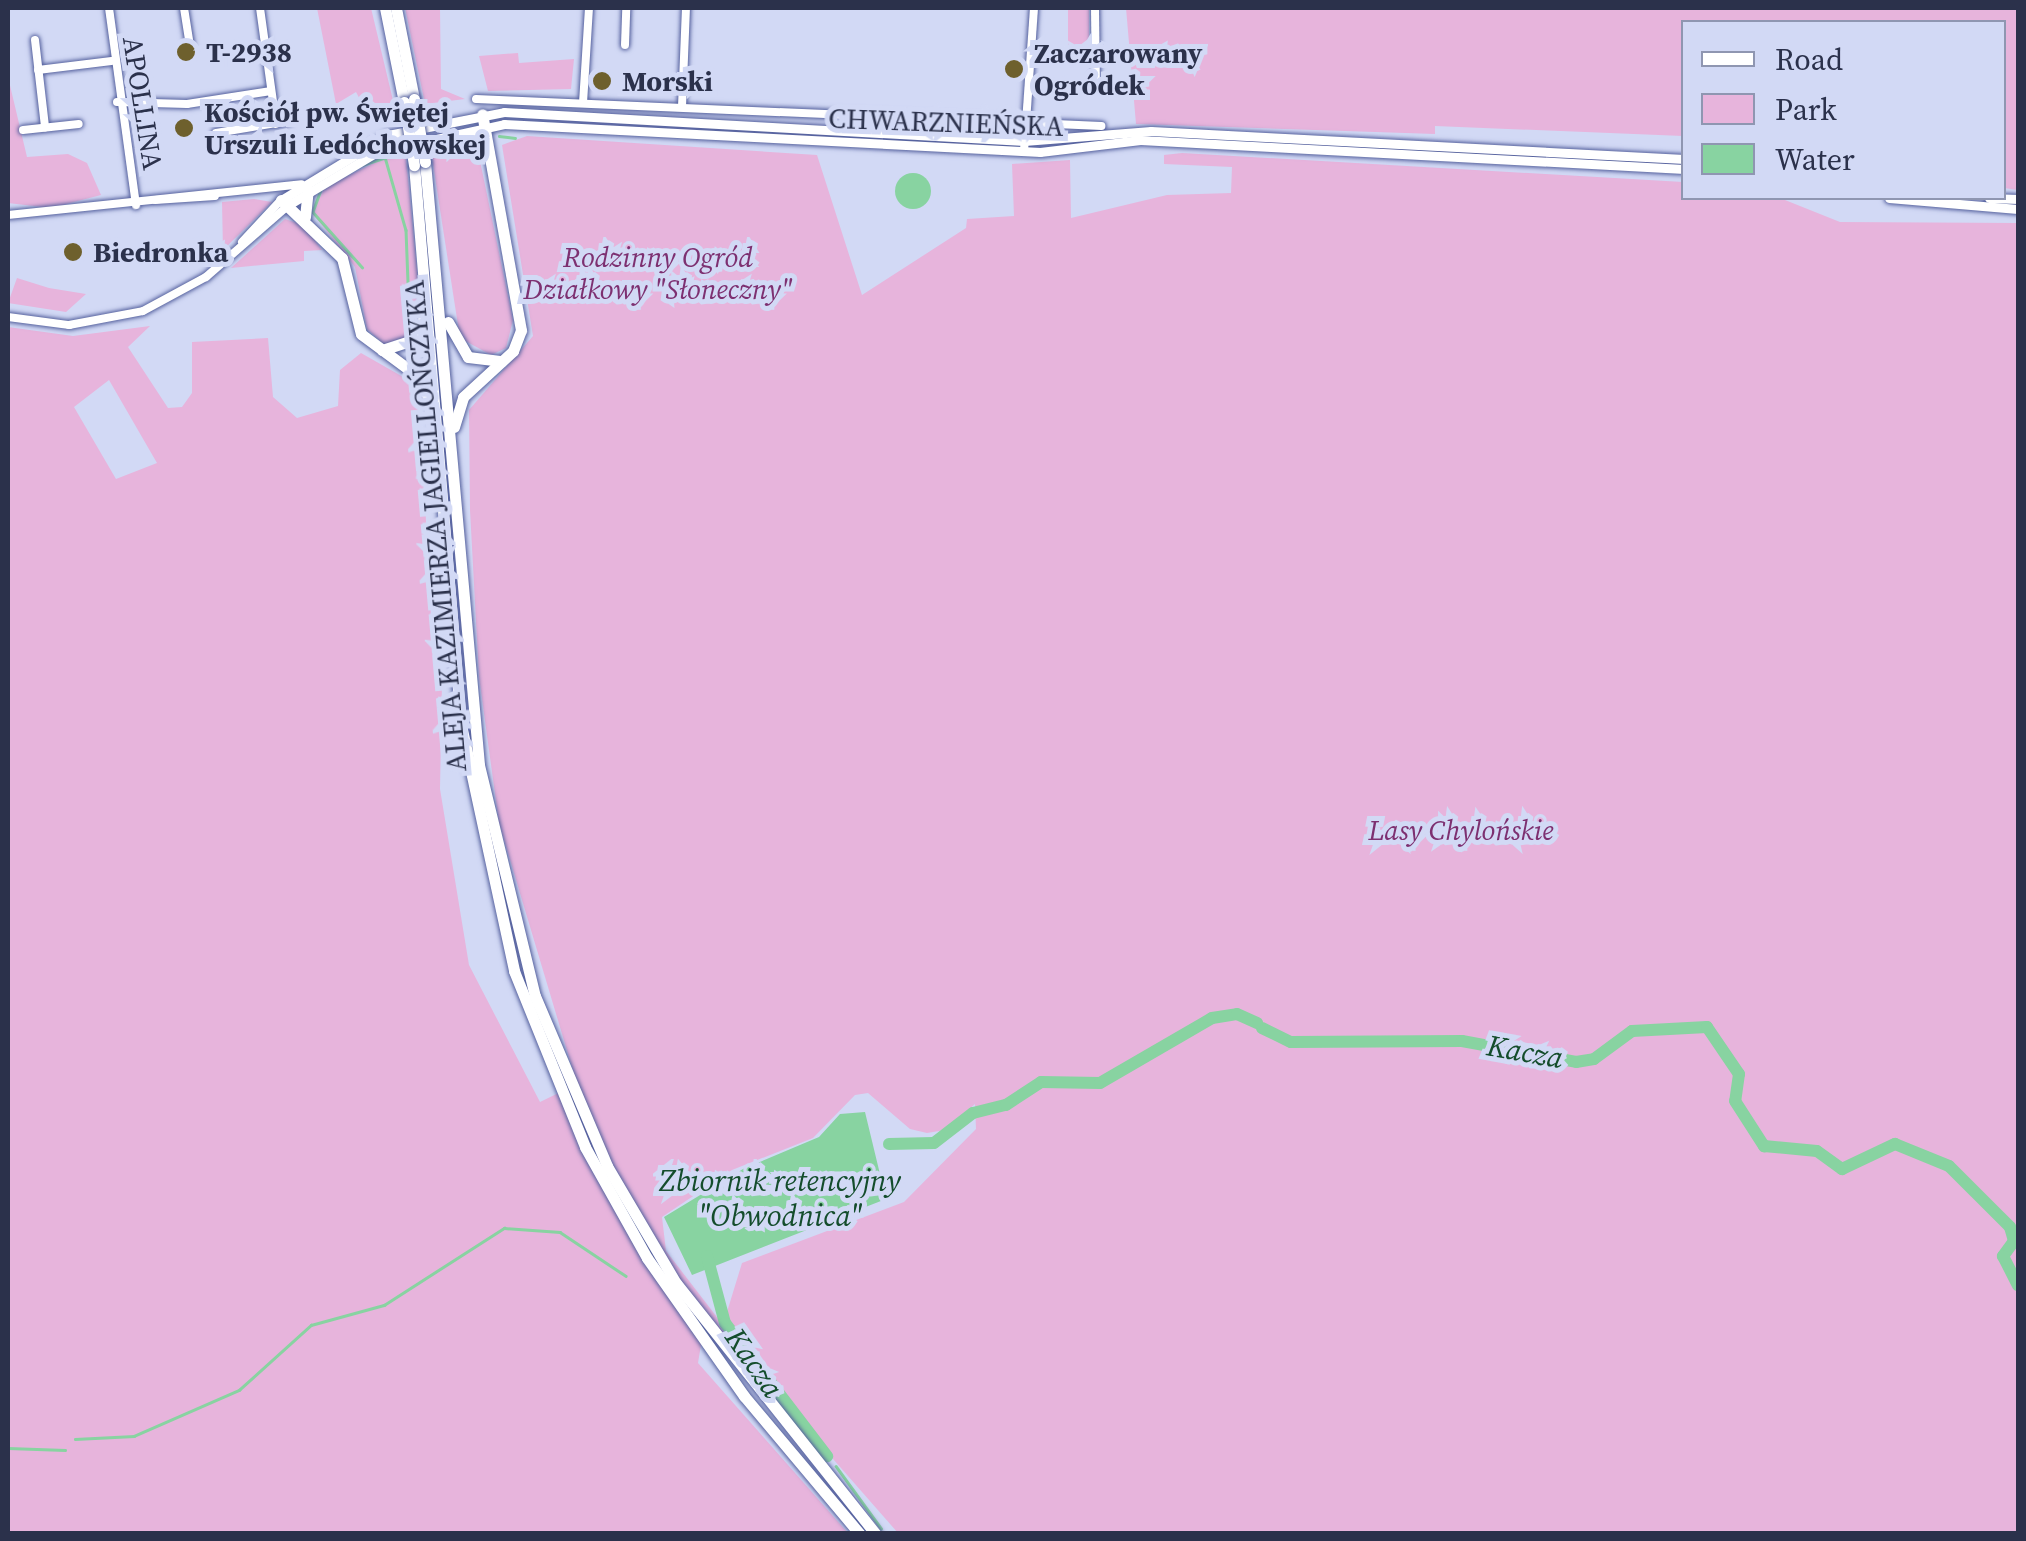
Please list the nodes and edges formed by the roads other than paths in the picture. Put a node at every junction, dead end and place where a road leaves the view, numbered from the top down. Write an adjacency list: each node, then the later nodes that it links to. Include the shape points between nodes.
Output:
1 (109, 8): 14 (street, APOLLINA)
2 (184, 8): 13 (street)
3 (260, 8): 17 (street)
4 (385, 8): 19 (highway, ALEJA KAZIMIERZA JAGIELLOŃCZYKA)
5 (396, 8): 19 (highway, ALEJA KAZIMIERZA JAGIELLOŃCZYKA)
6 (588, 8): 21 (street)
7 (626, 8): 12 (street)
8 (686, 8): 22 (street)
9 (1034, 8): 27 (street)
10 (1095, 8): 16 (street)
11 (35, 40): 15 (street)
12 (625, 46)
13 (190, 47)
14 (111, 62): 15 (street); 20 (street, APOLLINA)
15 (38, 70): 29 (street)
16 (1096, 85)
17 (272, 91): 20 (street, via 187,104); 23 (street)
18 (476, 99): 21 (street, CHWARZNIEŃSKA)
19 (409, 100): 43 (highway, ALEJA KAZIMIERZA JAGIELLOŃCZYKA, bridge)
20 (117, 102): 39 (street, APOLLINA)
21 (583, 103): 22 (street, CHWARZNIEŃSKA)
22 (682, 107): 27 (street, CHWARZNIEŃSKA)
23 (274, 108): 26 (street); 26 (street, via 290,114)
24 (483, 120): 32 (main road, CHWARZNIEŃSKA); 35 (main road, CHWARZNIEŃSKA, via 388,135); 46 (highway, via 522,324)
25 (79, 124): 29 (street)
26 (276, 124): 31 (street)
27 (1026, 124): 28 (street, CHWARZNIEŃSKA); 32 (street)
28 (1101, 126)
29 (45, 127): 30 (street)
30 (24, 130)
31 (216, 133)
32 (1024, 146): 33 (main road, CHWARZNIEŃSKA, via 1151,131); 34 (main road, CHWARZNIEŃSKA, via 1140,140)
33 (1681, 158)
34 (1681, 169)
35 (304, 187): 36 (street, CHWARZNIEŃSKA); 38 (main road, CHWARZNIEŃSKA); 42 (highway)
36 (256, 194): 38 (street, CHWARZNIEŃSKA); 39 (street, CHWARZNIEŃSKA)
37 (1912, 200): 40 (main road)
38 (286, 202): 42 (highway); 44 (street, CHWARZNIEŃSKA, via 197,284 128,316 55,325)
39 (136, 205): 41 (street, CHWARZNIEŃSKA)
40 (2018, 209)
41 (8, 217)
42 (304, 217): 45 (highway, via 348,268 361,334)
43 (435, 297): 45 (highway, via 418,338); 46 (highway, via 461,352); 47 (highway, ALEJA KAZIMIERZA JAGIELLOŃCZYKA); 48 (highway, ALEJA KAZIMIERZA JAGIELLOŃCZYKA)
44 (8, 316)
45 (378, 349): 47 (highway, via 425,385)
46 (502, 360): 48 (highway, via 463,397)
47 (440, 430): 49 (highway, ALEJA KAZIMIERZA JAGIELLOŃCZYKA, via 472,796 503,932 537,1035 592,1160 647,1258 744,1396)
48 (451, 441): 50 (highway, ALEJA KAZIMIERZA JAGIELLOŃCZYKA, via 479,765 506,898 547,1031 607,1166 676,1283)
49 (860, 1534)
50 (876, 1534)

